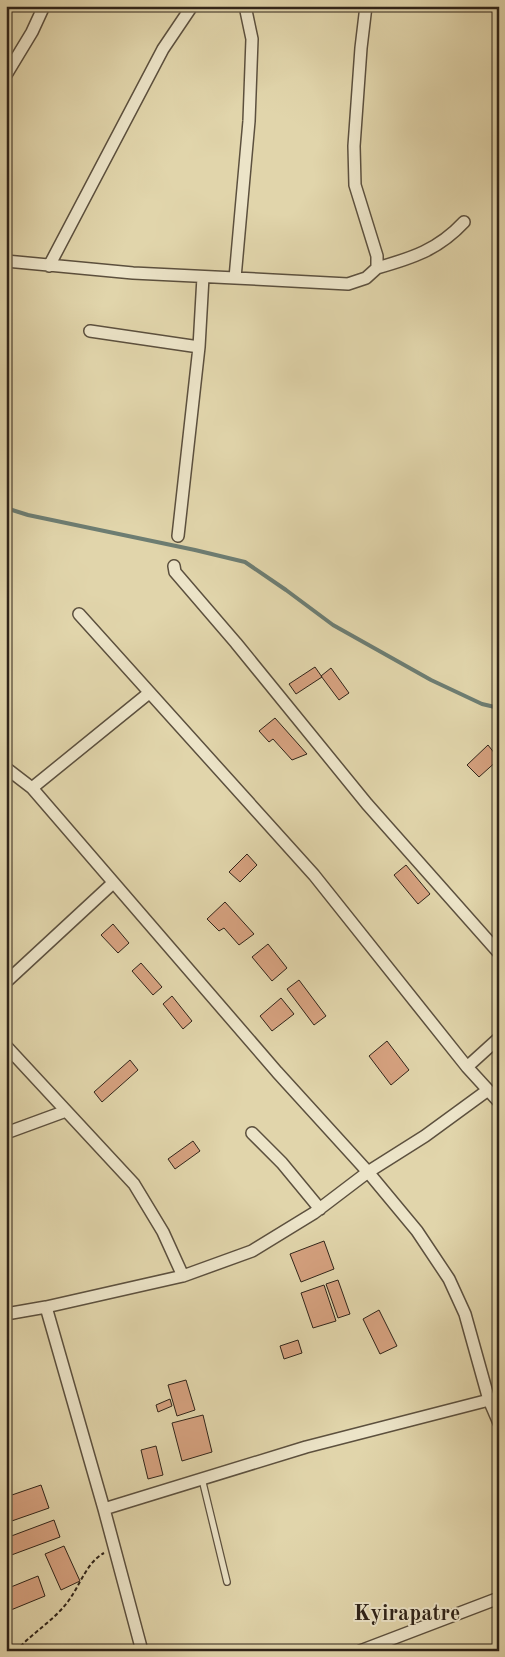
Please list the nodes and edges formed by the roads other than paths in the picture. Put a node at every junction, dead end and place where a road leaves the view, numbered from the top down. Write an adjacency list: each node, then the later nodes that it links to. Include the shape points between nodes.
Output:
1 (44, 6): 5 (street)
2 (192, 6): 8 (street, via 163,49)
3 (245, 6): 11 (street, via 252,39 251,75)
4 (366, 6): 9 (street, via 354,155 355,185 377,256)
5 (6, 75)
6 (464, 222): 9 (street, via 439,244)
7 (6, 261): 8 (street)
8 (50, 266): 10 (street)
9 (377, 268): 11 (street, via 366,278 348,284)
10 (203, 277): 11 (street); 13 (street)
11 (235, 278)
12 (90, 331): 13 (street)
13 (199, 347): 14 (street)
14 (178, 536)
15 (174, 566): 21 (street, via 175,572 367,804)
16 (79, 614): 17 (street)
17 (149, 693): 19 (street); 25 (street, via 314,875)
18 (6, 768): 19 (street)
19 (32, 788): 20 (street)
20 (113, 883): 22 (street); 31 (street)
21 (499, 953)
22 (6, 982)
23 (499, 1038): 25 (street)
24 (6, 1046): 28 (street)
25 (467, 1067): 26 (street)
26 (488, 1090): 27 (street); 31 (street)
27 (499, 1102)
28 (66, 1111): 29 (street); 33 (street, via 134,1184 163,1232)
29 (6, 1132)
30 (252, 1133): 32 (street)
31 (368, 1172): 32 (street); 36 (street, via 417,1231 449,1279 465,1314)
32 (320, 1209): 33 (street, via 252,1251)
33 (183, 1276): 34 (street)
34 (46, 1307): 35 (street); 39 (street)
35 (6, 1314)
36 (488, 1400): 37 (street); 38 (street, via 306,1447)
37 (499, 1423)
38 (202, 1479): 39 (street); 40 (lane)
39 (104, 1509): 42 (street)
40 (227, 1582)
41 (499, 1598): 43 (street)
42 (142, 1651)
43 (360, 1651)

